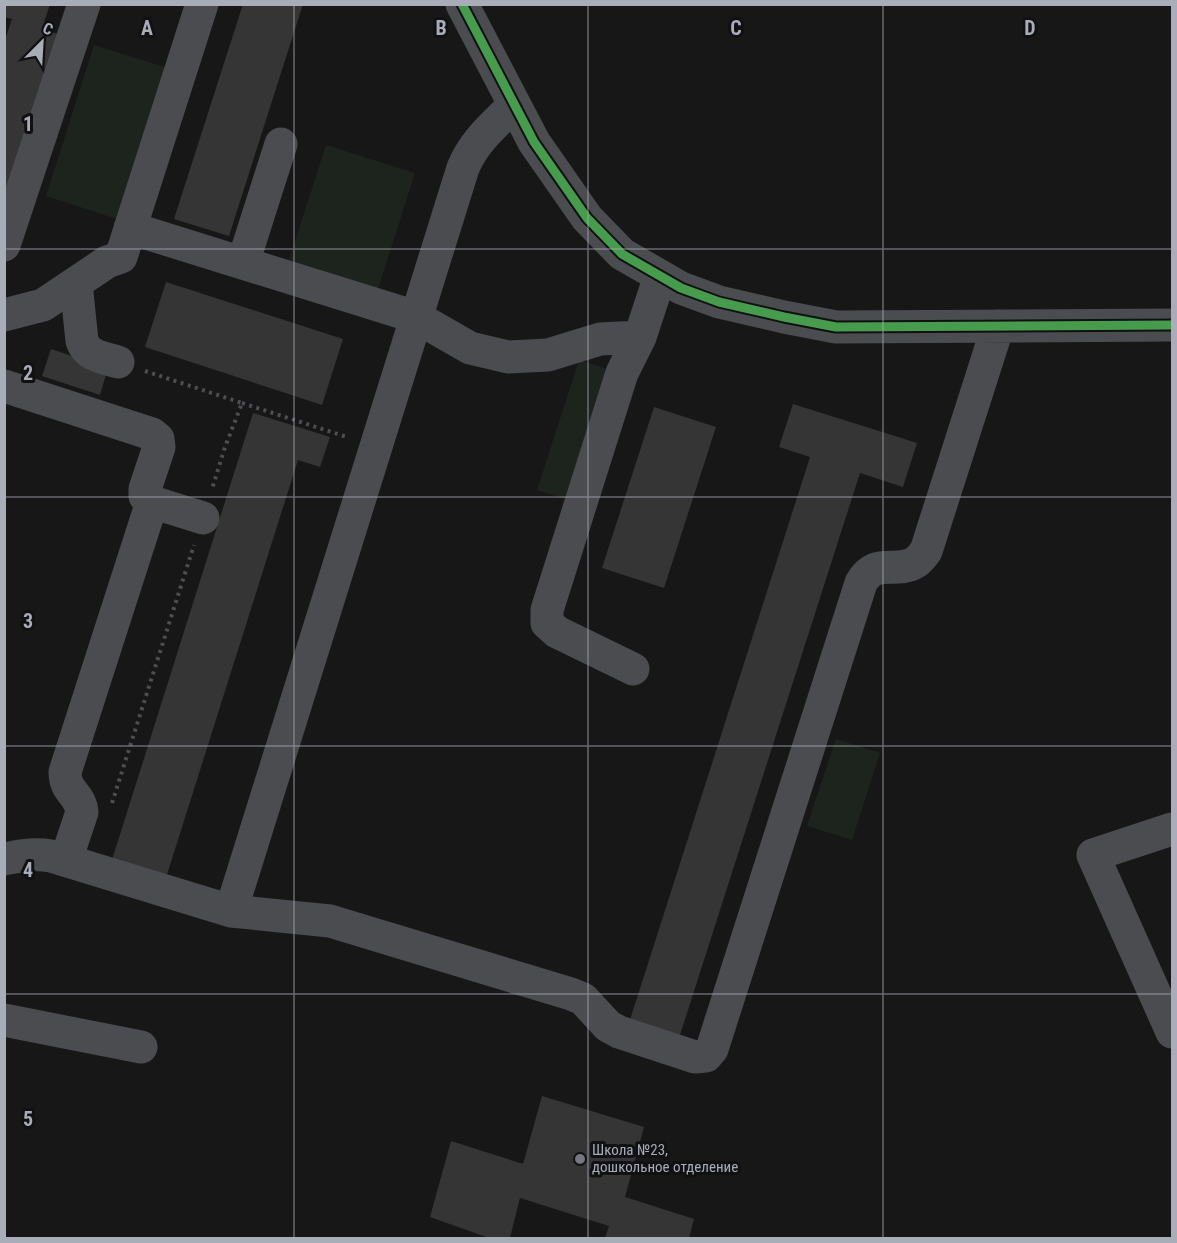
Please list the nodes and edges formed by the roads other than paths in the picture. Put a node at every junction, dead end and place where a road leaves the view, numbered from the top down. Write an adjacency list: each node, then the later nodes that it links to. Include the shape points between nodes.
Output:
1 (84, 4): 7 (street)
2 (202, 4): 6 (street)
3 (462, 4): 4 (street)
4 (514, 105): 9 (street, via 534,142 587,218 622,254); 12 (street, via 479,140 463,168)
5 (281, 144): 8 (street)
6 (130, 228): 8 (street); 10 (street, via 121,256)
7 (4, 245)
8 (243, 263): 12 (street)
9 (660, 276): 14 (street, via 719,303 836,327); 15 (street)
10 (76, 283): 11 (street, via 43,305); 16 (street, via 85,349)
11 (4, 315)
12 (416, 317): 15 (street, via 470,348 508,357 548,355 600,339); 24 (street)
13 (1173, 325): 14 (street)
14 (998, 326): 24 (street, via 926,551 906,566 879,567 867,573 861,583 712,1049 706,1056 695,1057 620,1032 608,1026 583,999 571,994 330,921)
15 (640, 337): 20 (street, via 622,373 547,610 548,623 557,632)
16 (118, 362)
17 (4, 386): 18 (street, via 152,434 159,447 145,489 145,496)
18 (152, 502): 19 (street); 23 (street, via 65,772 65,781 82,812)
19 (203, 518)
20 (633, 669)
21 (1173, 829): 26 (street, via 1093,855)
22 (4, 859): 23 (street, via 39,854)
23 (66, 860): 24 (street)
24 (231, 911)
25 (4, 1020): 27 (street)
26 (1173, 1032)
27 (141, 1047)

